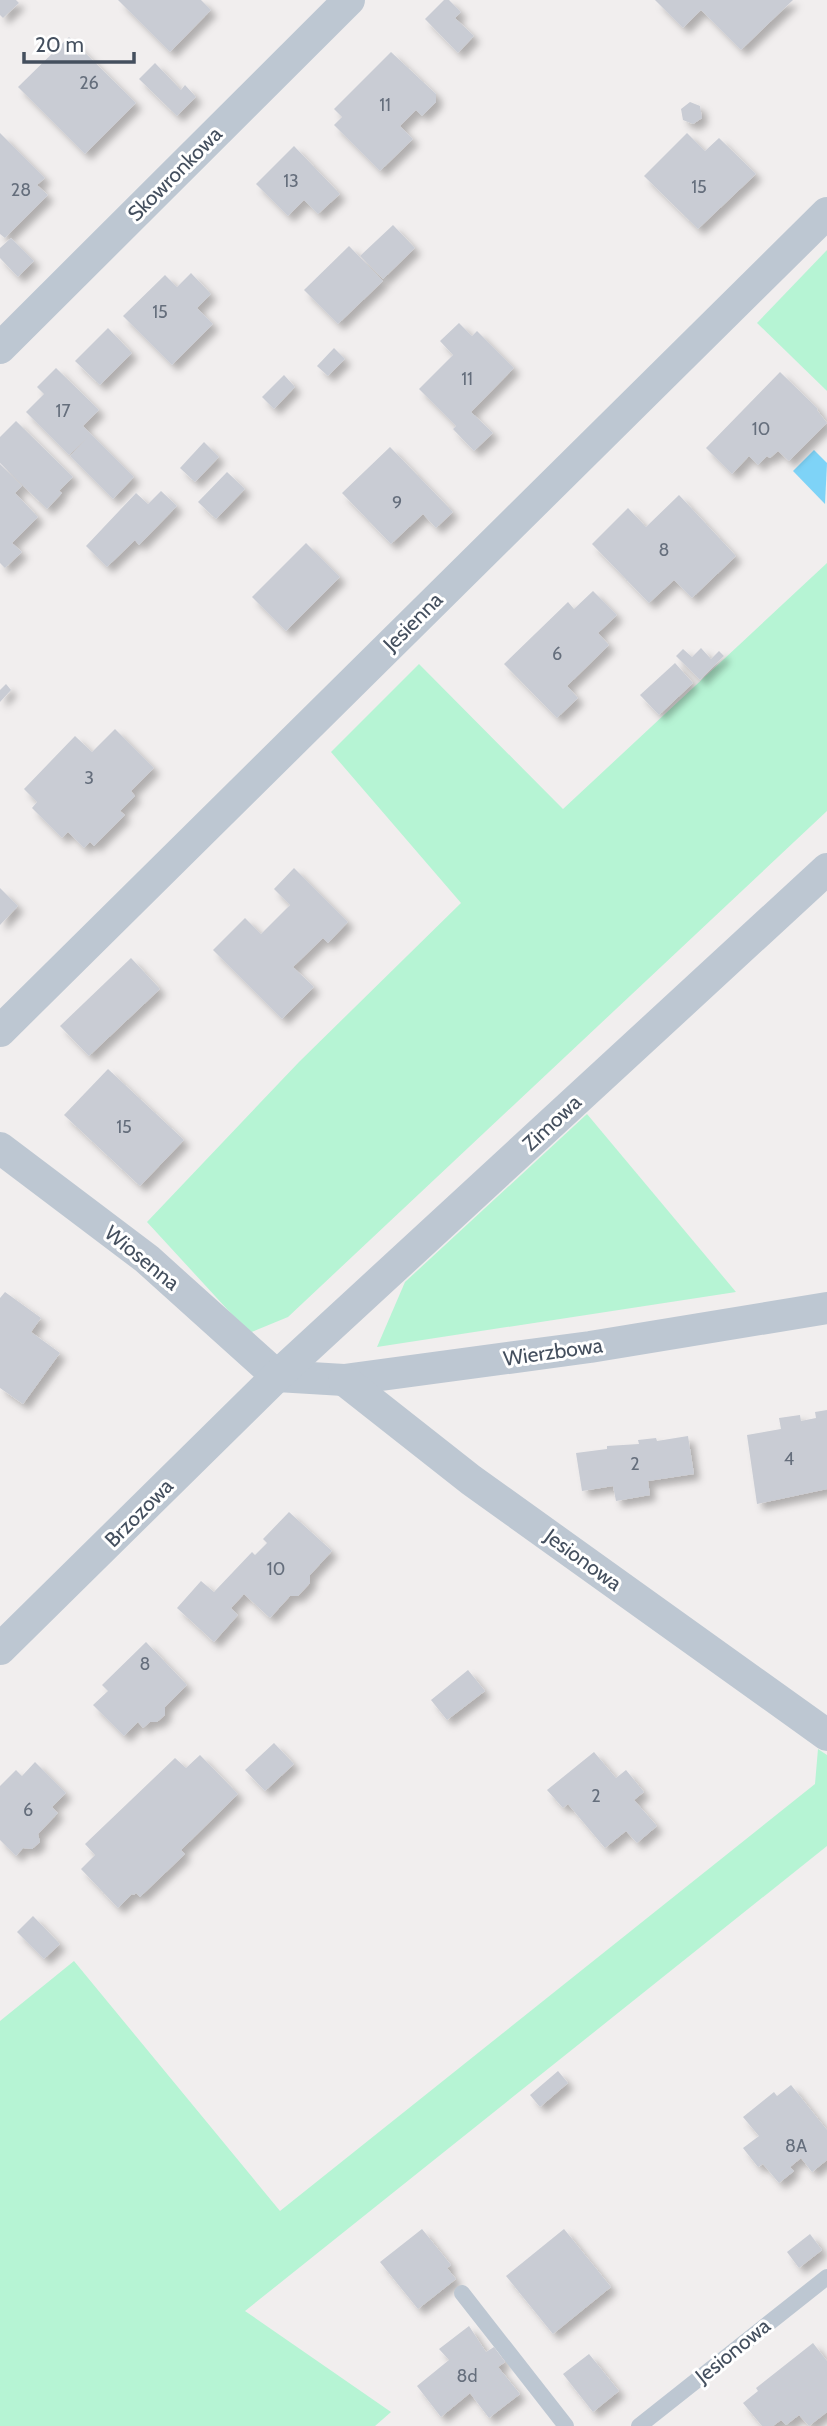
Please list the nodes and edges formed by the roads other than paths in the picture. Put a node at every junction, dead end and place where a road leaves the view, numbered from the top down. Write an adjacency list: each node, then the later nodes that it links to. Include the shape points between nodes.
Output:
1 (349, 0): 3 (street, Skowronkowa)
2 (827, 214): 5 (street, Jesienna)
3 (0, 348)
4 (827, 869): 8 (street, Zimowa)
5 (0, 1031)
6 (0, 1148): 8 (street, Wiosenna, via 147,1259)
7 (827, 1308): 9 (street, Wierzbowa, via 590,1347)
8 (277, 1376): 9 (street, Wierzbowa); 10 (street, Brzozowa)
9 (344, 1380): 11 (street, Jesionowa, via 471,1480)
10 (0, 1649)
11 (827, 1735)
12 (827, 2277): 15 (lane, Jesionowa)
13 (462, 2293): 14 (lane)
14 (566, 2426)
15 (639, 2426)

